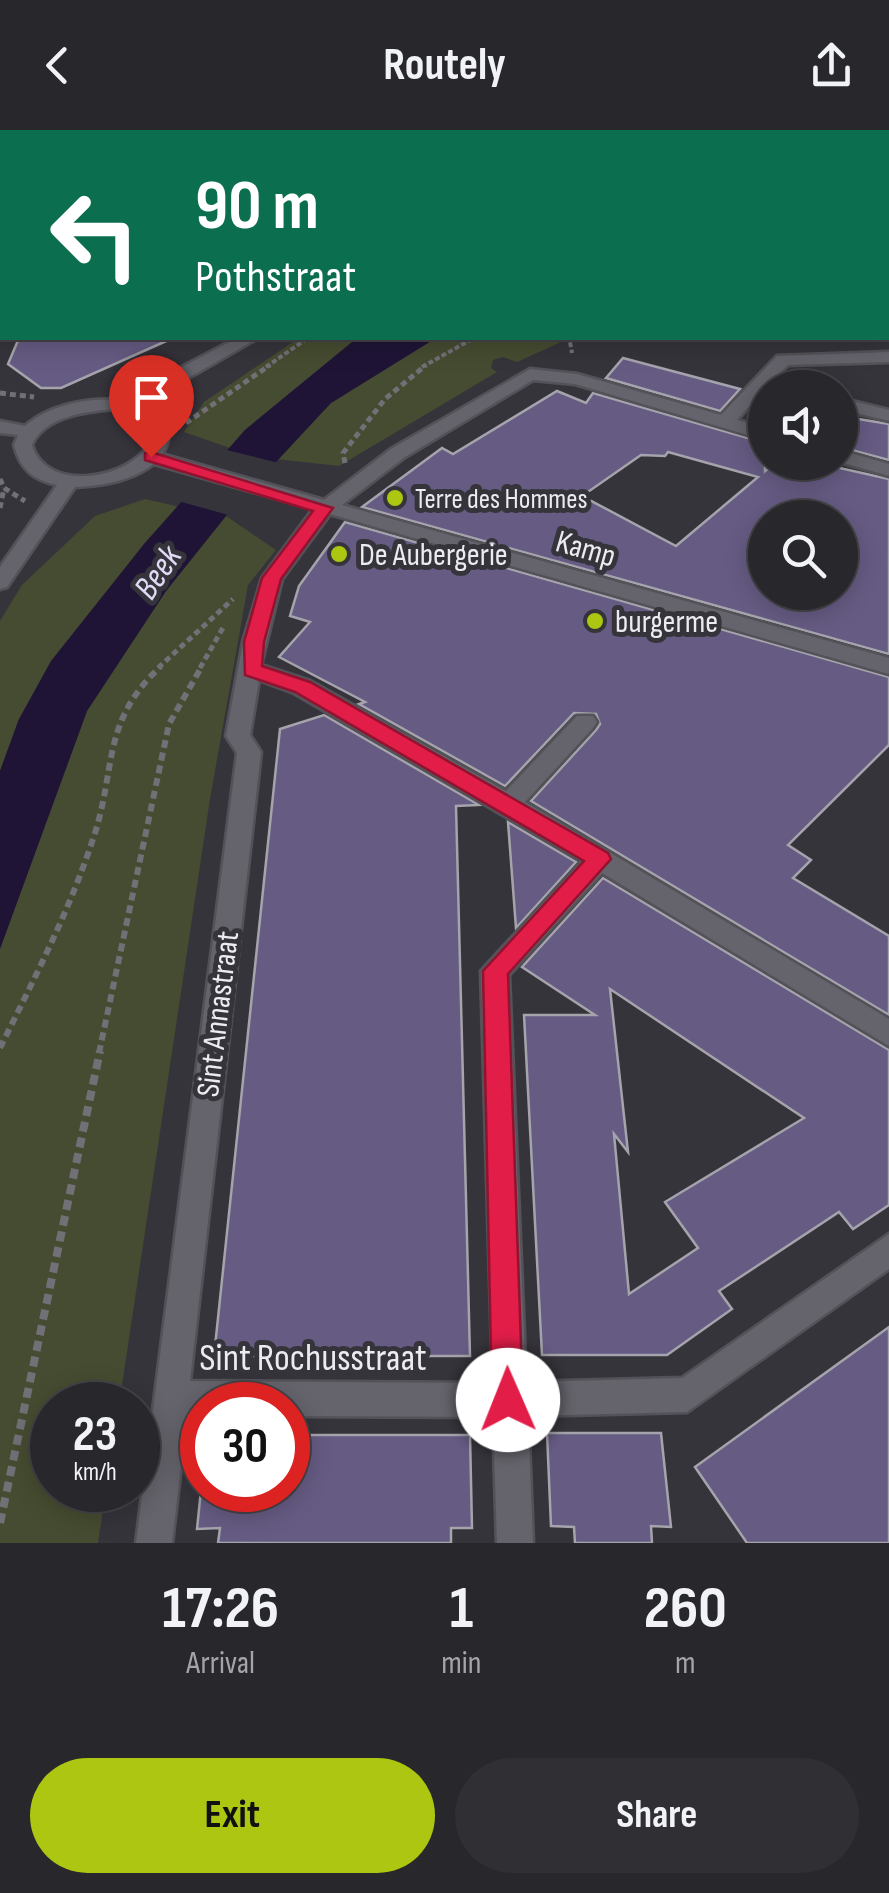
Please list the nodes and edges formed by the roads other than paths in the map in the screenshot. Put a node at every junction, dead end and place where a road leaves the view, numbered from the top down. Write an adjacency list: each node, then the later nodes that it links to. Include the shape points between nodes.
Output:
1 (246, 340): 6 (street, via 184,373)
2 (889, 357): 3 (street, via 783,360)
3 (773, 370)
4 (748, 396): 8 (street)
5 (858, 408): 7 (street)
6 (136, 409): 11 (street, via 80,406); 12 (street, via 159,429)
7 (889, 416)
8 (725, 422): 10 (street, Sint Annastraat); 16 (street, Sint Annastraat, via 577,379 530,374 398,453)
9 (0, 428): 11 (street)
10 (748, 429)
11 (31, 432): 15 (street, via 24,451 28,462)
12 (151, 457): 15 (street, via 115,477); 16 (street, Kamp)
13 (858, 461): 14 (street)
14 (889, 470)
15 (69, 481): 17 (street)
16 (324, 508): 18 (street, Kamp); 19 (street, Sint Annastraat, via 272,578)
17 (0, 582)
18 (889, 666)
19 (252, 670): 21 (street, via 302,687); 25 (street, Sint Annastraat, via 238,736 249,752)
20 (585, 722): 21 (street)
21 (509, 804): 22 (street)
22 (600, 859): 23 (street); 26 (street, via 496,971)
23 (889, 1034)
24 (889, 1250): 26 (street, Sint Rochusstraat, via 688,1394)
25 (170, 1398): 26 (street, Sint Rochusstraat); 27 (street, Sint Annastraat)
26 (508, 1400): 28 (street)
27 (154, 1543)
28 (514, 1543)

